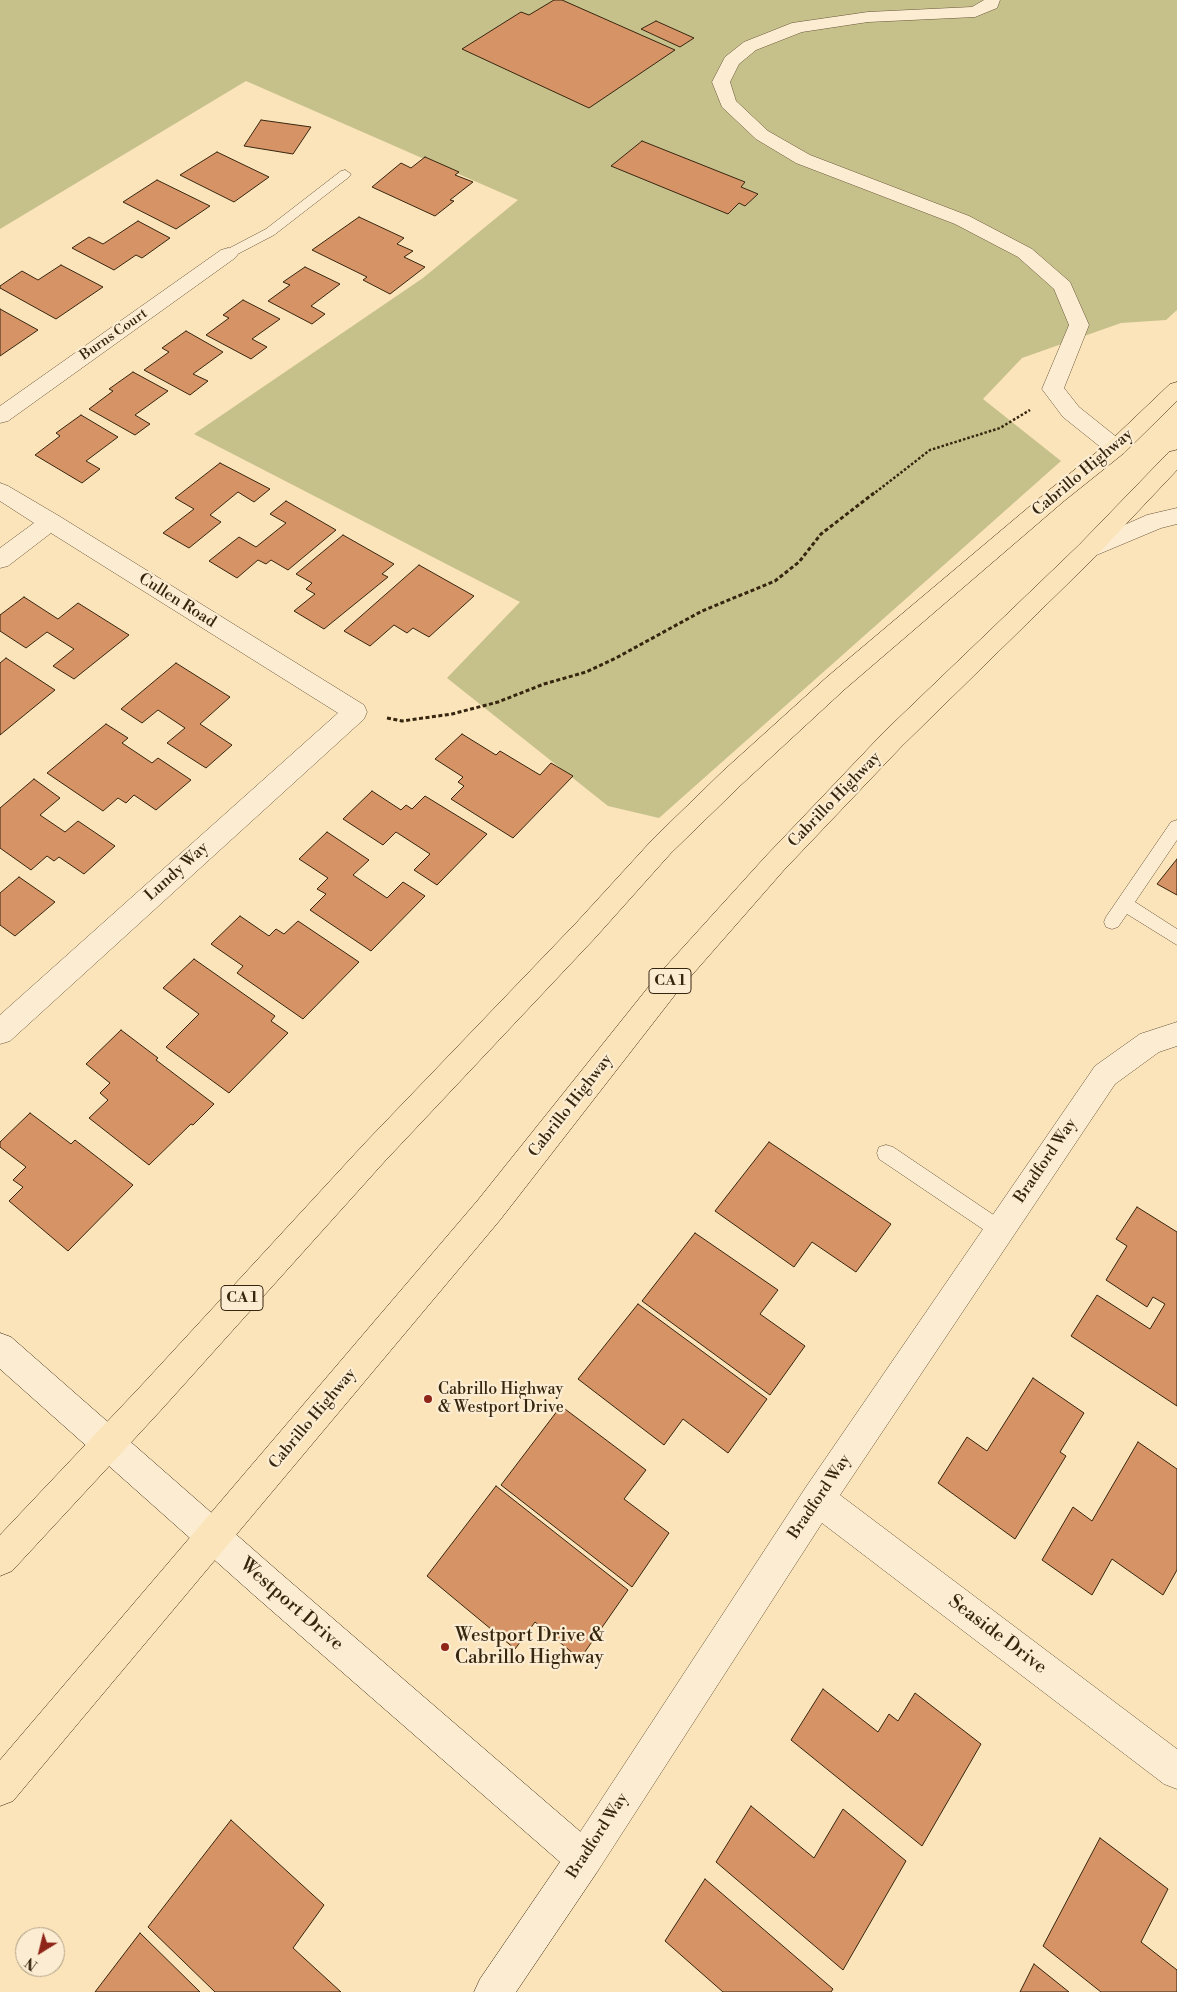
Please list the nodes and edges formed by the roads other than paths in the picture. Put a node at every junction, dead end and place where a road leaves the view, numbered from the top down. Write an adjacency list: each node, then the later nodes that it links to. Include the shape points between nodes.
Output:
1 (992, 0): 6 (street, via 991,4 975,12 868,17 798,27 750,46 731,61 721,82 728,103 762,135 803,159 962,220 1026,254 1063,286 1079,325 1053,389 1072,412)
2 (345, 174): 3 (lane, via 270,232)
3 (228, 254): 5 (street, Burns Court)
4 (1177, 389): 6 (highway, Cabrillo Highway / CA 1)
5 (0, 416)
6 (1116, 448): 23 (highway, Cabrillo Highway / CA 1, via 836,683 662,846 375,1152)
7 (1177, 457): 11 (highway, Cabrillo Highway / CA 1)
8 (0, 491): 10 (street, Cullen Road)
9 (1177, 516): 11 (street, via 1154,521)
10 (51, 522): 12 (street); 13 (street, Cullen Road)
11 (1088, 551): 25 (highway, Cabrillo Highway / CA 1, via 893,739 668,982 489,1210)
12 (0, 560)
13 (355, 712): 18 (street, Lundy Way)
14 (1177, 827): 15 (lane)
15 (1124, 904): 16 (lane); 17 (lane)
16 (1112, 922)
17 (1175, 939)
18 (0, 1032)
19 (1177, 1034): 21 (street, Bradford Way, via 1150,1042 1105,1075)
20 (886, 1153): 21 (lane)
21 (1000, 1230): 24 (street, Bradford Way)
22 (0, 1348): 23 (street, Westport Drive)
23 (108, 1444): 25 (street, Westport Drive); 26 (highway, Cabrillo Highway / CA 1)
24 (818, 1499): 27 (street, Seaside Drive); 29 (street, Bradford Way)
25 (214, 1536): 28 (highway, Cabrillo Highway / CA 1); 29 (street, Westport Drive)
26 (0, 1559)
27 (1177, 1771)
28 (0, 1788)
29 (584, 1860): 30 (street, Bradford Way)
30 (493, 1992)

